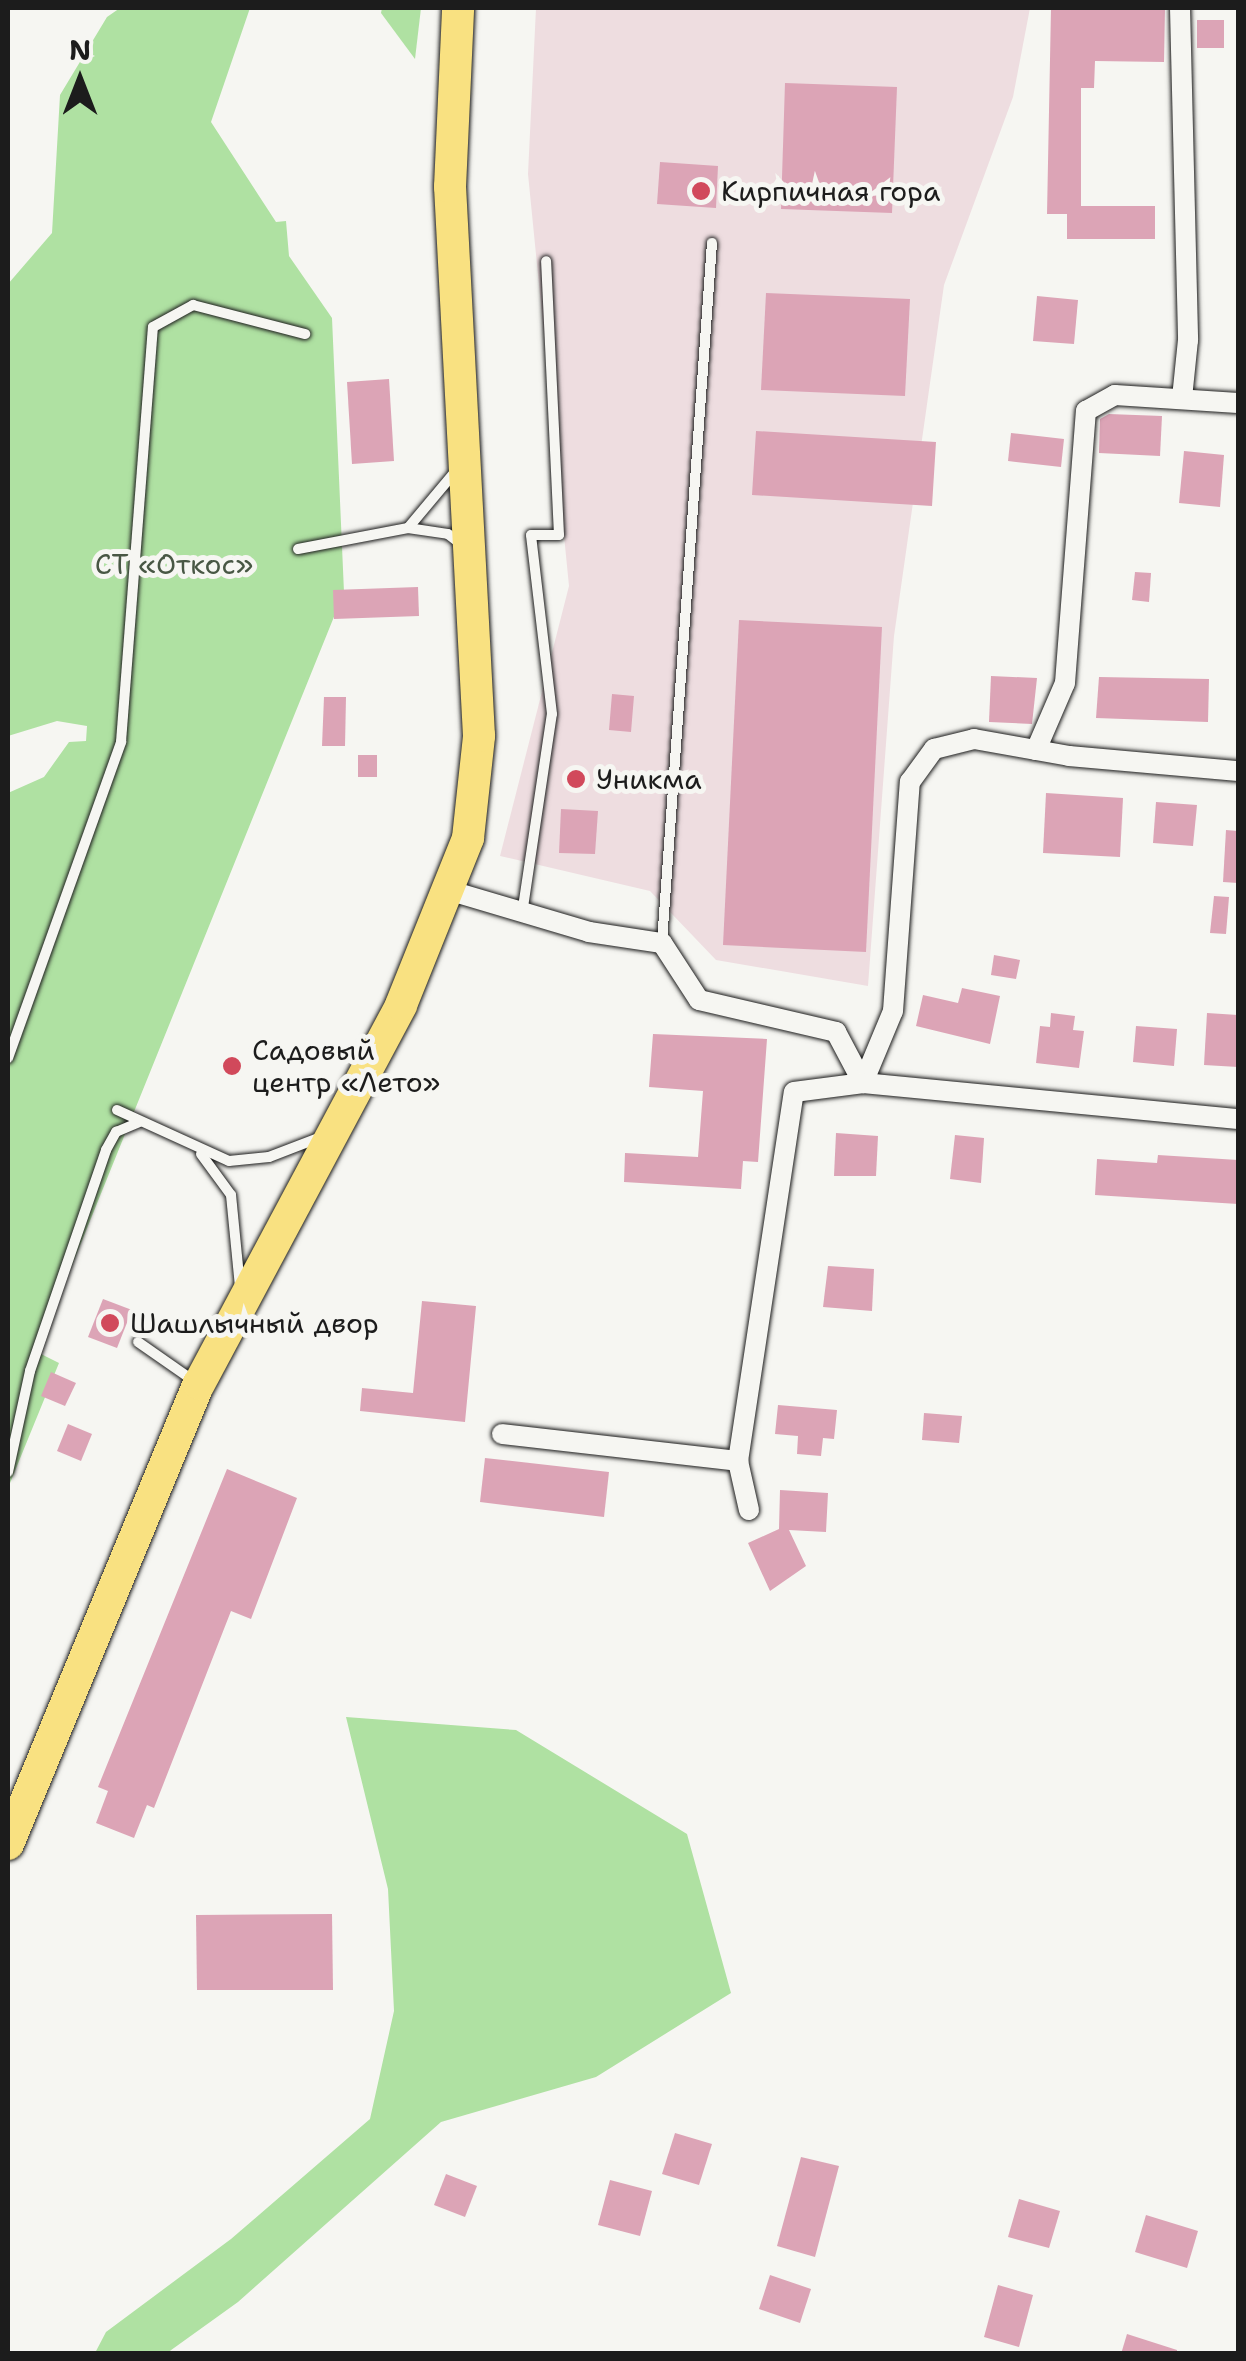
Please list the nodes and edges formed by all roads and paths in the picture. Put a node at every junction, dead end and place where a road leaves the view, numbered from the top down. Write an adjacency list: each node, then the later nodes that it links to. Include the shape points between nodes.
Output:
1 (458, 8): 8 (main road, via 450,187)
2 (1180, 8): 6 (street, via 1188,340)
3 (712, 243): 16 (lane)
4 (546, 261): 15 (lane, via 559,535 530,535 552,714)
5 (305, 334): 17 (lane, via 193,305 153,327 121,742)
6 (1182, 398): 7 (street); 12 (street, via 1115,394 1086,411 1065,683)
7 (1238, 403)
8 (466, 452): 9 (lane, via 432,507); 11 (main road)
9 (408, 528): 10 (lane); 11 (lane, via 448,534)
10 (298, 550)
11 (473, 556): 14 (main road, via 477,784)
12 (1036, 750): 13 (street); 18 (street, via 955,740 917,764 910,782 893,1010)
13 (1238, 770)
14 (451, 890): 15 (street); 22 (main road, via 401,1005)
15 (521, 916): 16 (street)
16 (662, 943): 18 (street, via 699,1000 836,1032)
17 (8, 1058)
18 (863, 1082): 20 (street); 28 (street, via 794,1092)
19 (117, 1110): 21 (lane)
20 (1238, 1119)
21 (139, 1122): 23 (lane); 29 (lane, via 116,1132 106,1150 30,1371)
22 (329, 1134): 23 (lane, via 248,1161); 24 (main road)
23 (201, 1153): 24 (lane, via 231,1196)
24 (241, 1302): 26 (main road)
25 (138, 1342): 26 (lane)
26 (199, 1384): 31 (main road)
27 (502, 1434): 28 (street)
28 (738, 1461): 30 (street)
29 (8, 1472)
30 (749, 1510)
31 (8, 1844)

